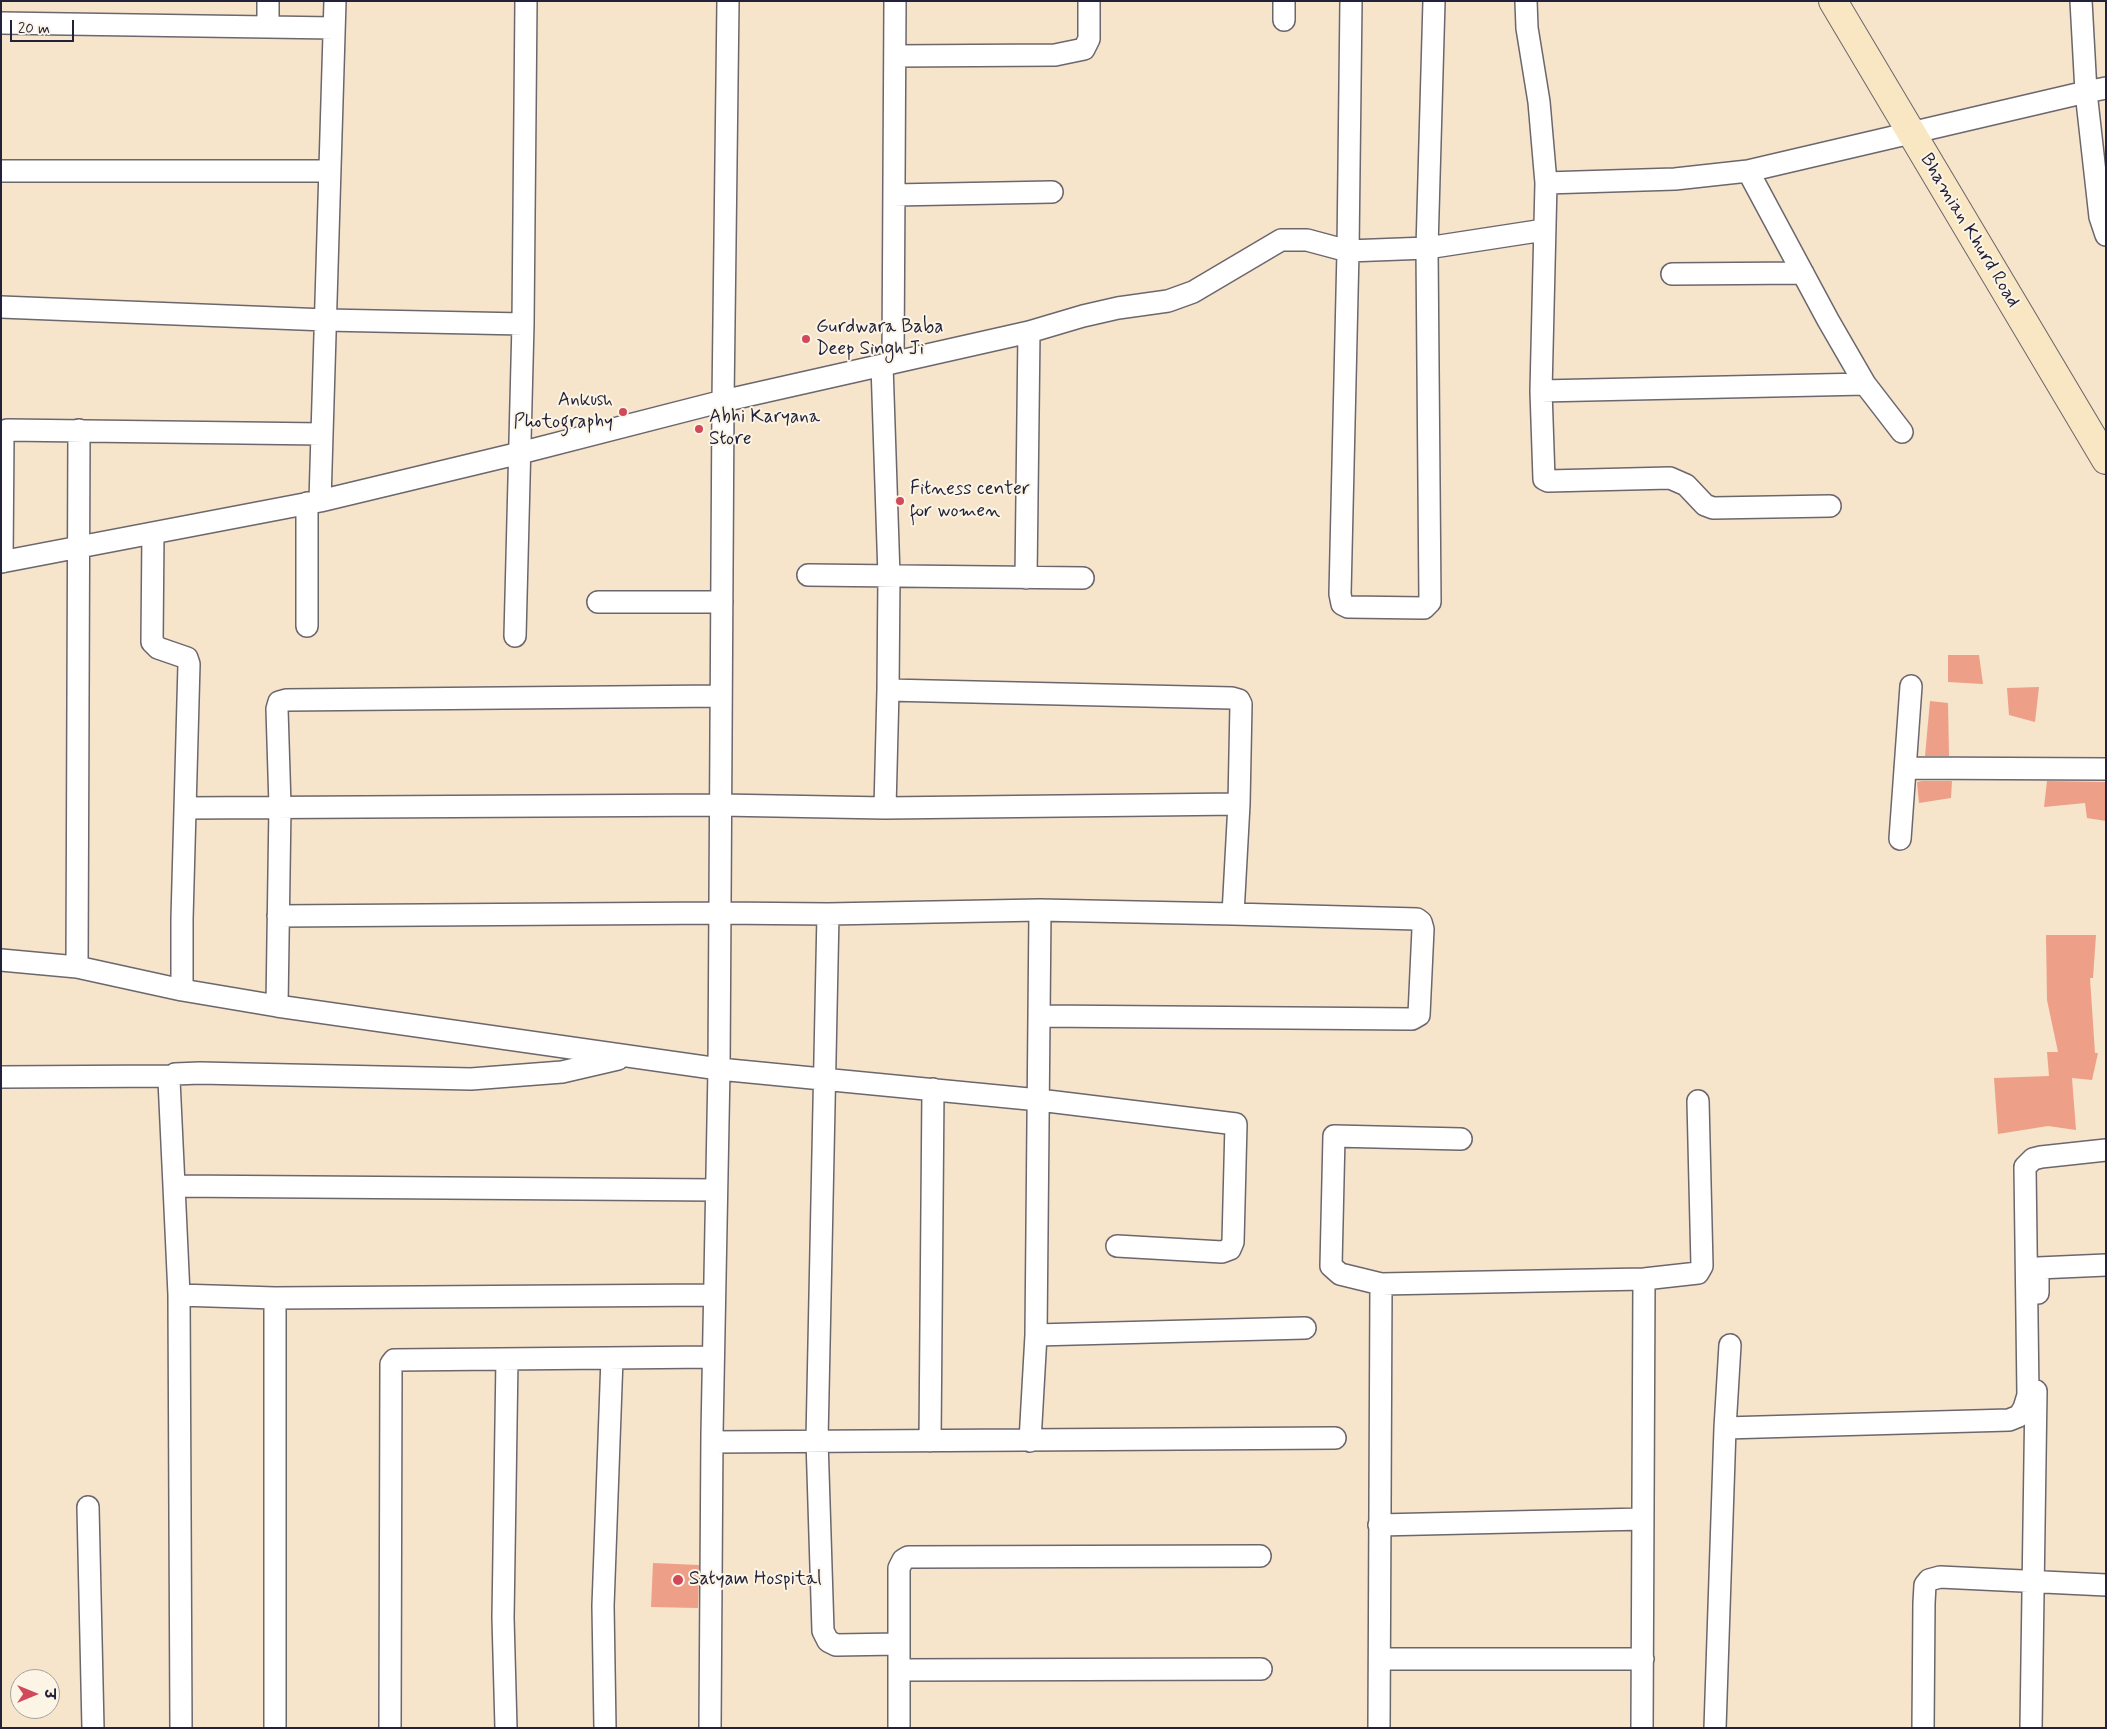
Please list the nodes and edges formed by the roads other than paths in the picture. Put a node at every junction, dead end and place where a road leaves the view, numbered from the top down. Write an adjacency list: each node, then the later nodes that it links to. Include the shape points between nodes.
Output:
1 (268, 1): 13 (street)
2 (335, 1): 14 (street)
3 (526, 1): 33 (street)
4 (728, 1): 38 (street)
5 (895, 1): 15 (street)
6 (1089, 1): 15 (street, via 1089,40 1084,49 1055,55)
7 (1351, 1): 28 (street)
8 (1434, 1): 27 (street)
9 (1526, 1): 22 (street)
10 (2081, 1): 16 (street)
11 (1836, 2): 17 (street, Bhamian Khurd Road)
12 (1, 23): 13 (street)
13 (268, 27): 14 (street)
14 (334, 28): 19 (street)
15 (895, 56): 24 (street)
16 (2096, 90): 17 (street); 21 (street)
17 (1910, 133): 20 (street); 41 (street, Bhamian Khurd Road)
18 (1, 171): 19 (street)
19 (330, 171): 32 (street)
20 (1748, 171): 22 (street, via 1675,180); 29 (street)
21 (2101, 177): 26 (street, via 2100,217)
22 (1546, 183): 25 (street)
23 (1052, 192): 24 (street)
24 (894, 196): 35 (street)
25 (1544, 230): 27 (street); 37 (street)
26 (2106, 235)
27 (1427, 248): 28 (street); 28 (street, via 1430,602 1424,608 1348,607 1342,604)
28 (1348, 251): 34 (street, via 1307,240 1281,240 1193,292 1168,301 1118,308)
29 (1802, 273): 30 (street); 36 (street)
30 (1672, 274)
31 (1, 307): 32 (street)
32 (326, 320): 33 (street); 42 (street)
33 (523, 324): 43 (street)
34 (1029, 332): 35 (street); 53 (street)
35 (887, 364): 38 (street); 52 (street)
36 (1865, 384): 37 (street); 40 (street)
37 (1541, 391): 47 (street, via 1542,475 1547,481 1670,478 1686,485 1708,508)
38 (723, 401): 43 (street); 56 (street)
39 (80, 430): 42 (street); 45 (street, via 5,430); 49 (street)
40 (1902, 432)
41 (2099, 432): 44 (street, Bhamian Khurd Road)
42 (322, 434): 46 (street)
43 (520, 453): 46 (street); 58 (street)
44 (2106, 460)
45 (2, 492): 50 (street)
46 (314, 502): 48 (street); 57 (street)
47 (1830, 506)
48 (153, 533): 49 (street); 67 (street, via 152,642 158,648 188,660)
49 (79, 547): 50 (street); 76 (street)
50 (2, 562)
51 (808, 574): 52 (street)
52 (889, 576): 53 (street); 60 (street)
53 (1026, 578): 54 (street)
54 (1083, 578)
55 (598, 602): 56 (street)
56 (722, 602): 61 (street)
57 (307, 626)
58 (515, 636)
59 (1911, 686): 62 (street)
60 (888, 690): 65 (street, via 1236,698 1242,708); 68 (street)
61 (721, 696): 64 (street); 66 (street, via 282,701 277,709)
62 (1905, 768): 63 (street); 69 (street)
63 (2106, 769)
64 (721, 804): 66 (street); 68 (street); 71 (street)
65 (1239, 804): 68 (street); 73 (street)
66 (280, 806): 67 (street); 74 (street)
67 (185, 808): 77 (street)
68 (885, 808)
69 (1900, 839)
70 (1040, 910): 72 (street); 73 (street); 79 (street)
71 (720, 912): 72 (street); 74 (street); 81 (street)
72 (828, 914): 84 (street)
73 (1233, 914): 79 (street, via 1421,922 1419,1016 1412,1019)
74 (278, 916): 78 (street)
75 (1, 960): 76 (street)
76 (77, 967): 77 (street)
77 (182, 990): 78 (street)
78 (277, 1006): 80 (street)
79 (1040, 1016): 86 (street)
80 (628, 1056): 81 (street); 82 (street, via 562,1072 471,1078 200,1073)
81 (719, 1069): 84 (street); 91 (street)
82 (172, 1076): 83 (street); 90 (street, via 169,1080)
83 (1, 1077)
84 (824, 1080): 85 (street); 107 (street)
85 (934, 1089): 86 (street); 108 (street)
86 (1039, 1100): 92 (street, via 1236,1124 1233,1242 1230,1249 1222,1252); 100 (street)
87 (1698, 1102): 94 (street, via 1702,1266 1695,1274)
88 (1461, 1140): 95 (street, via 1334,1136 1331,1266 1340,1274)
89 (2106, 1150): 105 (street, via 2040,1157 2026,1167 2028,1394 2019,1416 2009,1420)
90 (174, 1186): 91 (street); 96 (street)
91 (716, 1190): 97 (street)
92 (1116, 1246)
93 (2106, 1265): 115 (street, via 2038,1268)
94 (1644, 1279): 95 (street); 112 (street)
95 (1381, 1284): 113 (street)
96 (179, 1295): 98 (street); 123 (street)
97 (714, 1295): 98 (street); 102 (street)
98 (276, 1298): 124 (street)
99 (1305, 1328): 100 (street)
100 (1036, 1335): 109 (street)
101 (1730, 1345): 105 (street)
102 (713, 1357): 103 (street); 110 (street)
103 (612, 1358): 104 (street); 127 (street, via 603,1606)
104 (507, 1359): 125 (street, via 396,1359 391,1364); 126 (street, via 503,1618)
105 (1725, 1428): 132 (street)
106 (1335, 1438): 109 (street)
107 (817, 1440): 108 (street); 110 (street); 117 (street, via 823,1631 832,1644 842,1646)
108 (930, 1441): 109 (street)
109 (1030, 1441)
110 (712, 1442): 128 (street)
111 (88, 1507): 122 (street)
112 (1643, 1519): 113 (street); 119 (street)
113 (1379, 1525): 118 (street)
114 (1260, 1556): 117 (street, via 908,1558 899,1568)
115 (2032, 1581): 116 (street); 133 (street, via 1940,1576 1925,1585); 134 (street)
116 (2106, 1585)
117 (899, 1644): 121 (street)
118 (1380, 1659): 119 (street); 130 (street)
119 (1643, 1659): 131 (street)
120 (1261, 1669): 121 (street)
121 (899, 1670): 129 (street)
122 (93, 1728)
123 (181, 1728)
124 (276, 1728)
125 (390, 1728)
126 (506, 1728)
127 (605, 1728)
128 (710, 1728)
129 (898, 1728)
130 (1379, 1728)
131 (1642, 1728)
132 (1715, 1728)
133 (1923, 1728)
134 (2031, 1728)

